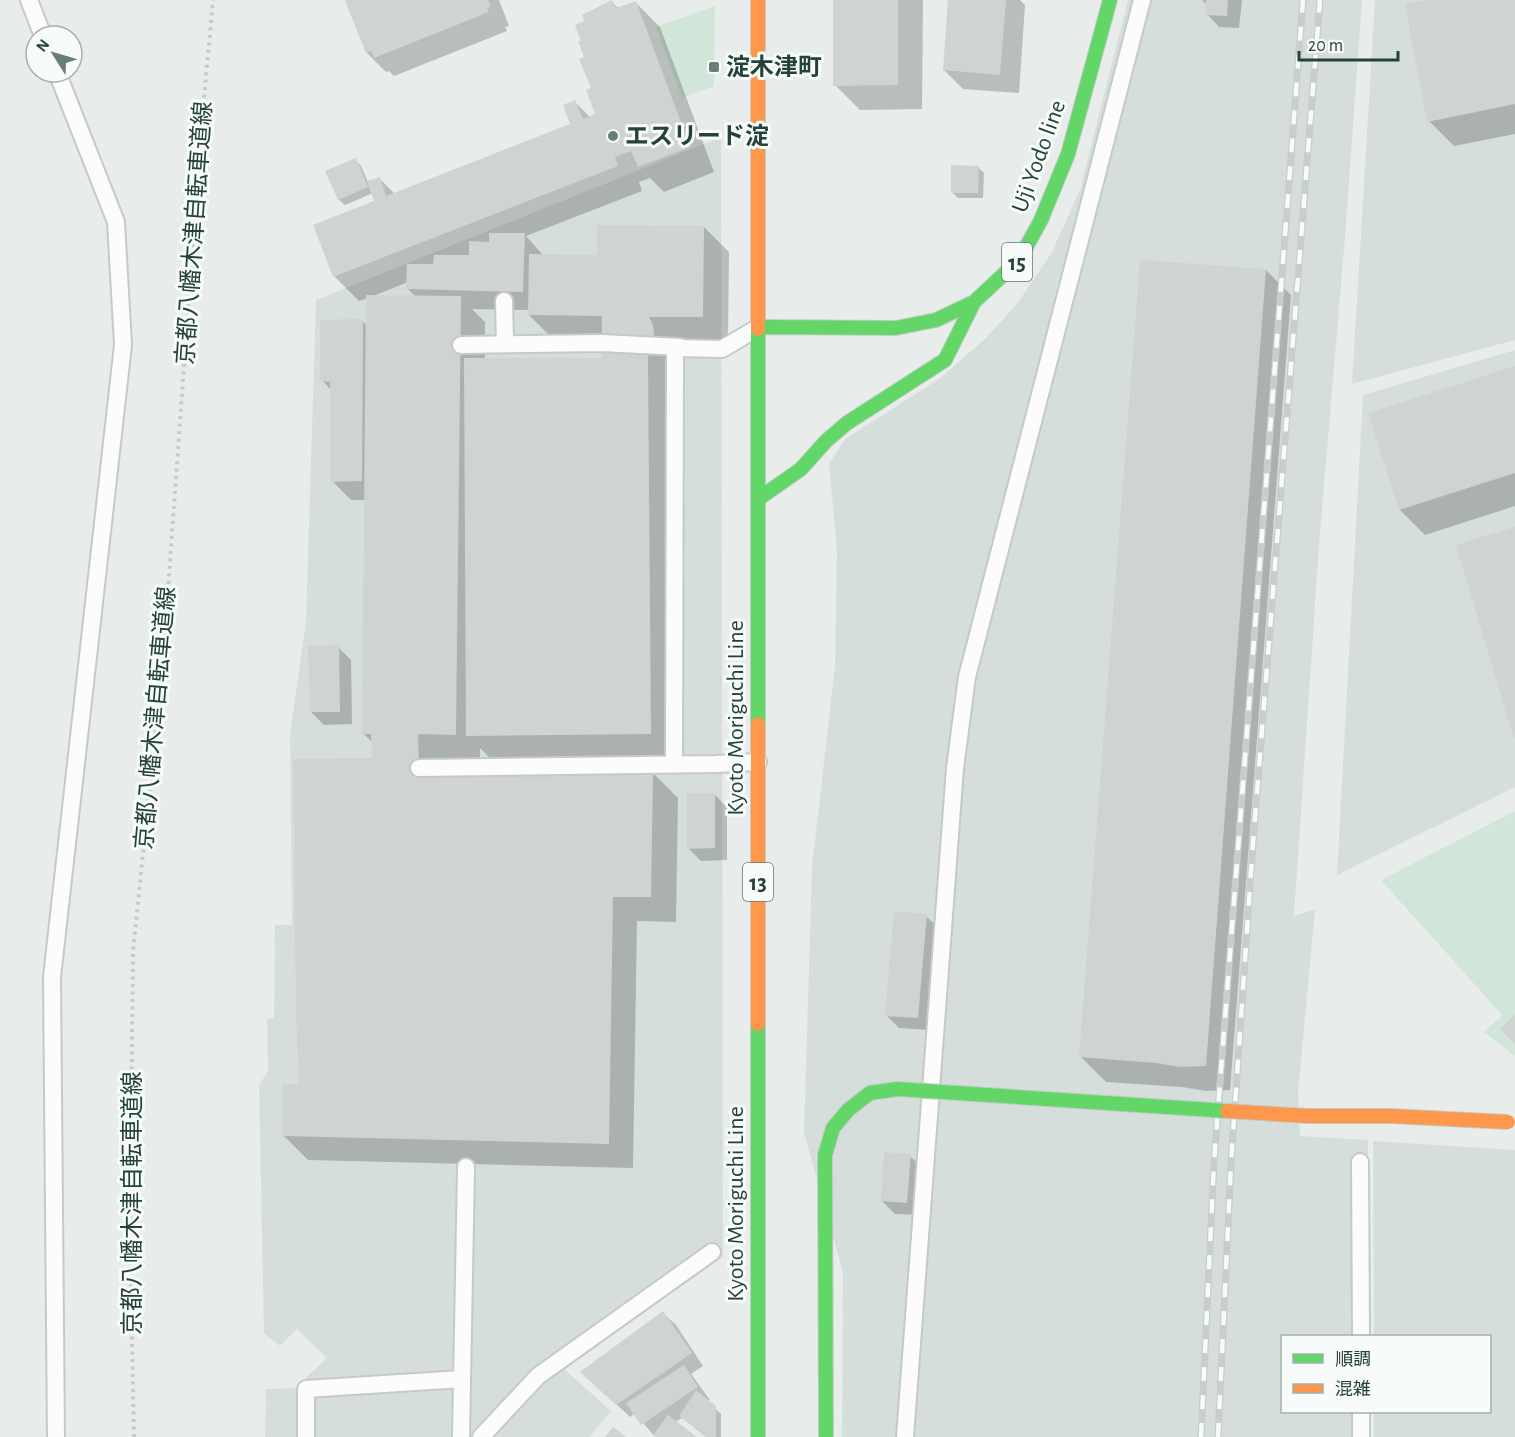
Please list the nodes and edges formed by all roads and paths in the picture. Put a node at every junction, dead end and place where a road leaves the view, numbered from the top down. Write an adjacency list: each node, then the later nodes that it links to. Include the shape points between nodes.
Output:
1 (29, 0): 6 (lane)
2 (213, 0): 26 (path, 京都八幡木津自転車道線, via 163,659 133,951 130,1236)
3 (758, 0): 10 (main road, Kyoto Moriguchi Line / 13)
4 (1110, 0): 9 (main road, Uji Yodo line / 15, via 1068,154 1041,220 1019,260)
5 (1142, 0): 32 (lane, via 967,677 955,768)
6 (38, 24)
7 (62, 84): 25 (lane, via 116,222 123,345 52,977)
8 (504, 301): 11 (lane)
9 (974, 302): 10 (main road, Uji Yodo line / 15, via 936,320 896,328); 14 (main road, via 945,360 847,423 801,469)
10 (759, 327): 13 (lane, via 722,349); 14 (main road, Kyoto Moriguchi Line / 13)
11 (505, 344): 12 (lane); 13 (lane)
12 (461, 345)
13 (680, 347): 16 (lane, via 675,348)
14 (758, 500): 15 (main road, Kyoto Moriguchi Line / 13)
15 (758, 762): 16 (lane); 30 (main road, Kyoto Moriguchi Line / 13)
16 (674, 765): 17 (lane)
17 (419, 768)
18 (1509, 1122): 31 (main road, bridge, via 1308,1116 897,1089 870,1093 833,1128 825,1155)
19 (1360, 1162): 22 (lane)
20 (466, 1167): 23 (lane)
21 (712, 1252): 29 (lane, via 538,1376)
22 (1361, 1335)
23 (462, 1379): 27 (lane, via 306,1389); 28 (lane)
24 (1361, 1413): 33 (lane)
25 (56, 1437)
26 (134, 1437)
27 (306, 1437)
28 (461, 1437)
29 (481, 1437)
30 (758, 1437)
31 (826, 1437)
32 (905, 1437)
33 (1361, 1437)

